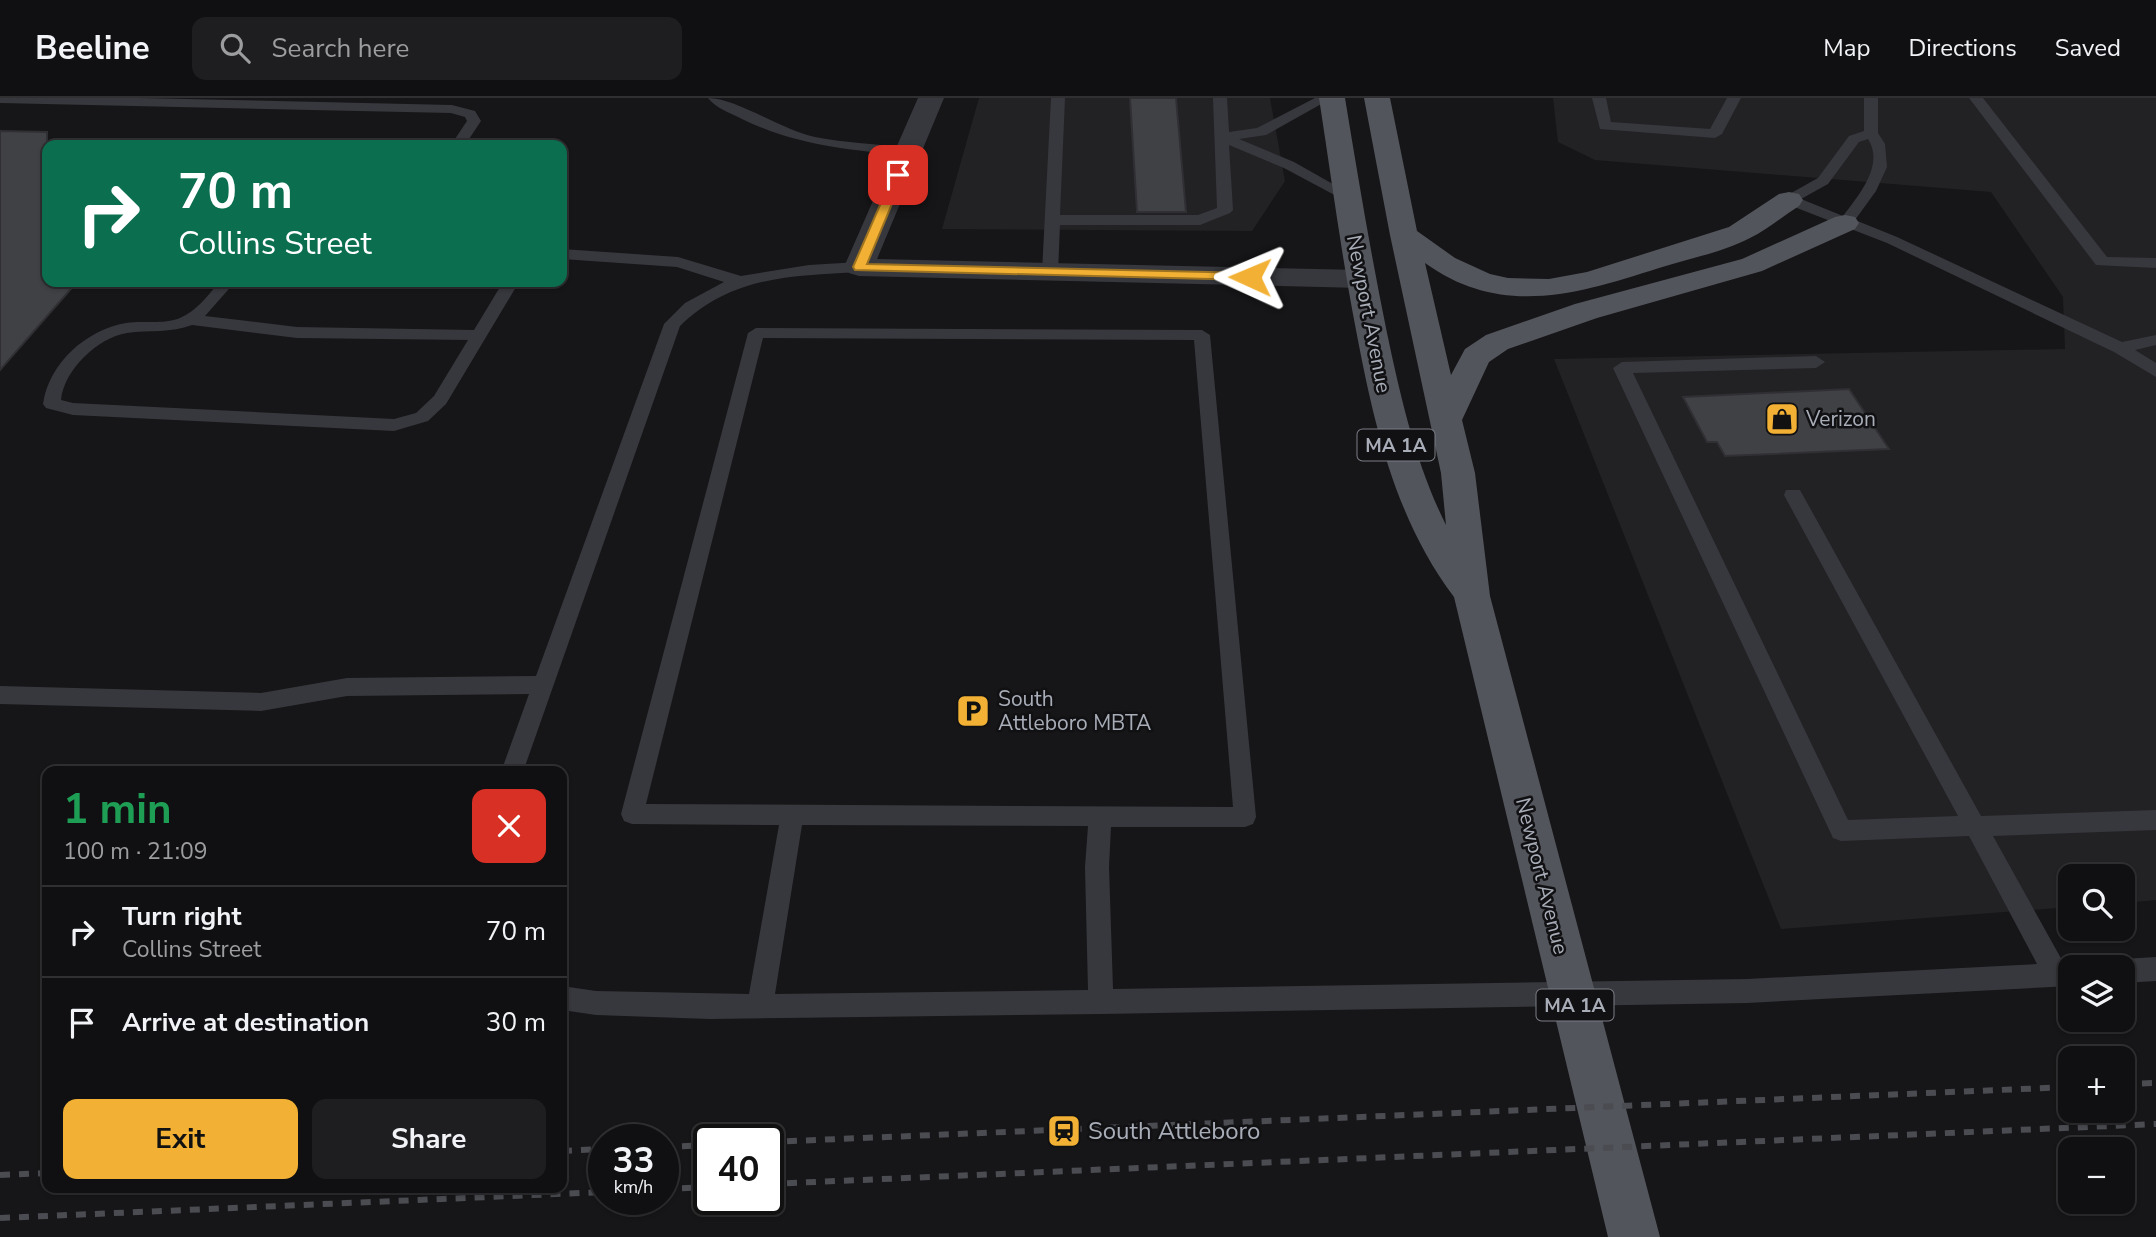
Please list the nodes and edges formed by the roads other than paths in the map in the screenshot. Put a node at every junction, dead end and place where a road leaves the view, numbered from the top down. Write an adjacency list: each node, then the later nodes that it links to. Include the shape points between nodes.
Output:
1 (715, 98): 16 (lane, via 772,128 814,141)
2 (931, 98): 16 (street)
3 (1058, 98): 19 (lane)
4 (1220, 98): 14 (lane)
5 (1325, 98): 14 (lane, via 1261,132)
6 (1332, 98): 17 (main road, Newport Avenue / MA 1A)
7 (1377, 98): 21 (main road, Newport Avenue / MA 1A)
8 (1599, 98): 9 (lane, via 1605,126 1715,134)
9 (1734, 98)
10 (1871, 98): 13 (lane)
11 (1976, 98): 23 (lane, via 2102,262)
12 (0, 99): 15 (lane, via 452,109 470,114 474,121)
13 (1871, 133): 18 (lane, via 1854,139 1823,181); 20 (lane, via 1883,158 1866,195)
14 (1222, 137): 17 (lane); 19 (lane, via 1225,210 1216,216 1176,222)
15 (461, 140)
16 (908, 152): 24 (street)
17 (1347, 196): 26 (main road, Newport Avenue / MA 1A)
18 (1789, 200): 20 (lane); 21 (main road, via 1739,233 1592,280 1549,288 1481,281 1445,264)
19 (1052, 220): 25 (lane)
20 (1845, 223): 33 (lane, via 1892,240); 36 (main road, via 1740,269 1586,311 1497,342 1476,356)
21 (1404, 235): 36 (main road, Newport Avenue / MA 1A)
22 (567, 254): 27 (lane, via 678,262)
23 (2156, 263)
24 (859, 267): 25 (street); 27 (lane, via 783,272)
25 (1050, 272): 26 (street)
26 (1361, 279): 38 (main road, Newport Avenue / MA 1A, via 1389,419 1406,473 1431,530)
27 (739, 281): 39 (lane, via 689,305 673,324)
28 (223, 287): 30 (lane)
29 (508, 287): 31 (lane)
30 (190, 319): 31 (lane, via 273,331); 31 (lane, via 167,327 125,328 99,337 55,385 52,404 72,410 394,425 422,417 440,400)
31 (479, 335)
32 (2156, 340): 33 (lane)
33 (2120, 348): 35 (lane)
34 (1816, 362): 45 (lane, via 1622,368 1841,831)
35 (2156, 371)
36 (1447, 418): 38 (main road, Newport Avenue / MA 1A)
37 (1793, 495): 45 (lane)
38 (1472, 596): 53 (main road, Newport Avenue / MA 1A)
39 (541, 685): 40 (lane, via 347,687 261,702); 41 (lane)
40 (0, 695)
41 (514, 766)
42 (792, 815): 43 (lane); 43 (lane, via 632,814 756,333 1202,335 1245,817); 52 (lane)
43 (1100, 816): 51 (lane)
44 (2156, 820): 45 (lane)
45 (1975, 826): 46 (lane)
46 (2058, 964)
47 (2156, 969): 48 (lane)
48 (2135, 970)
49 (2058, 974): 51 (lane, via 1747,991)
50 (567, 999): 52 (lane)
51 (1101, 1003): 52 (lane)
52 (760, 1006)
53 (1634, 1237)

